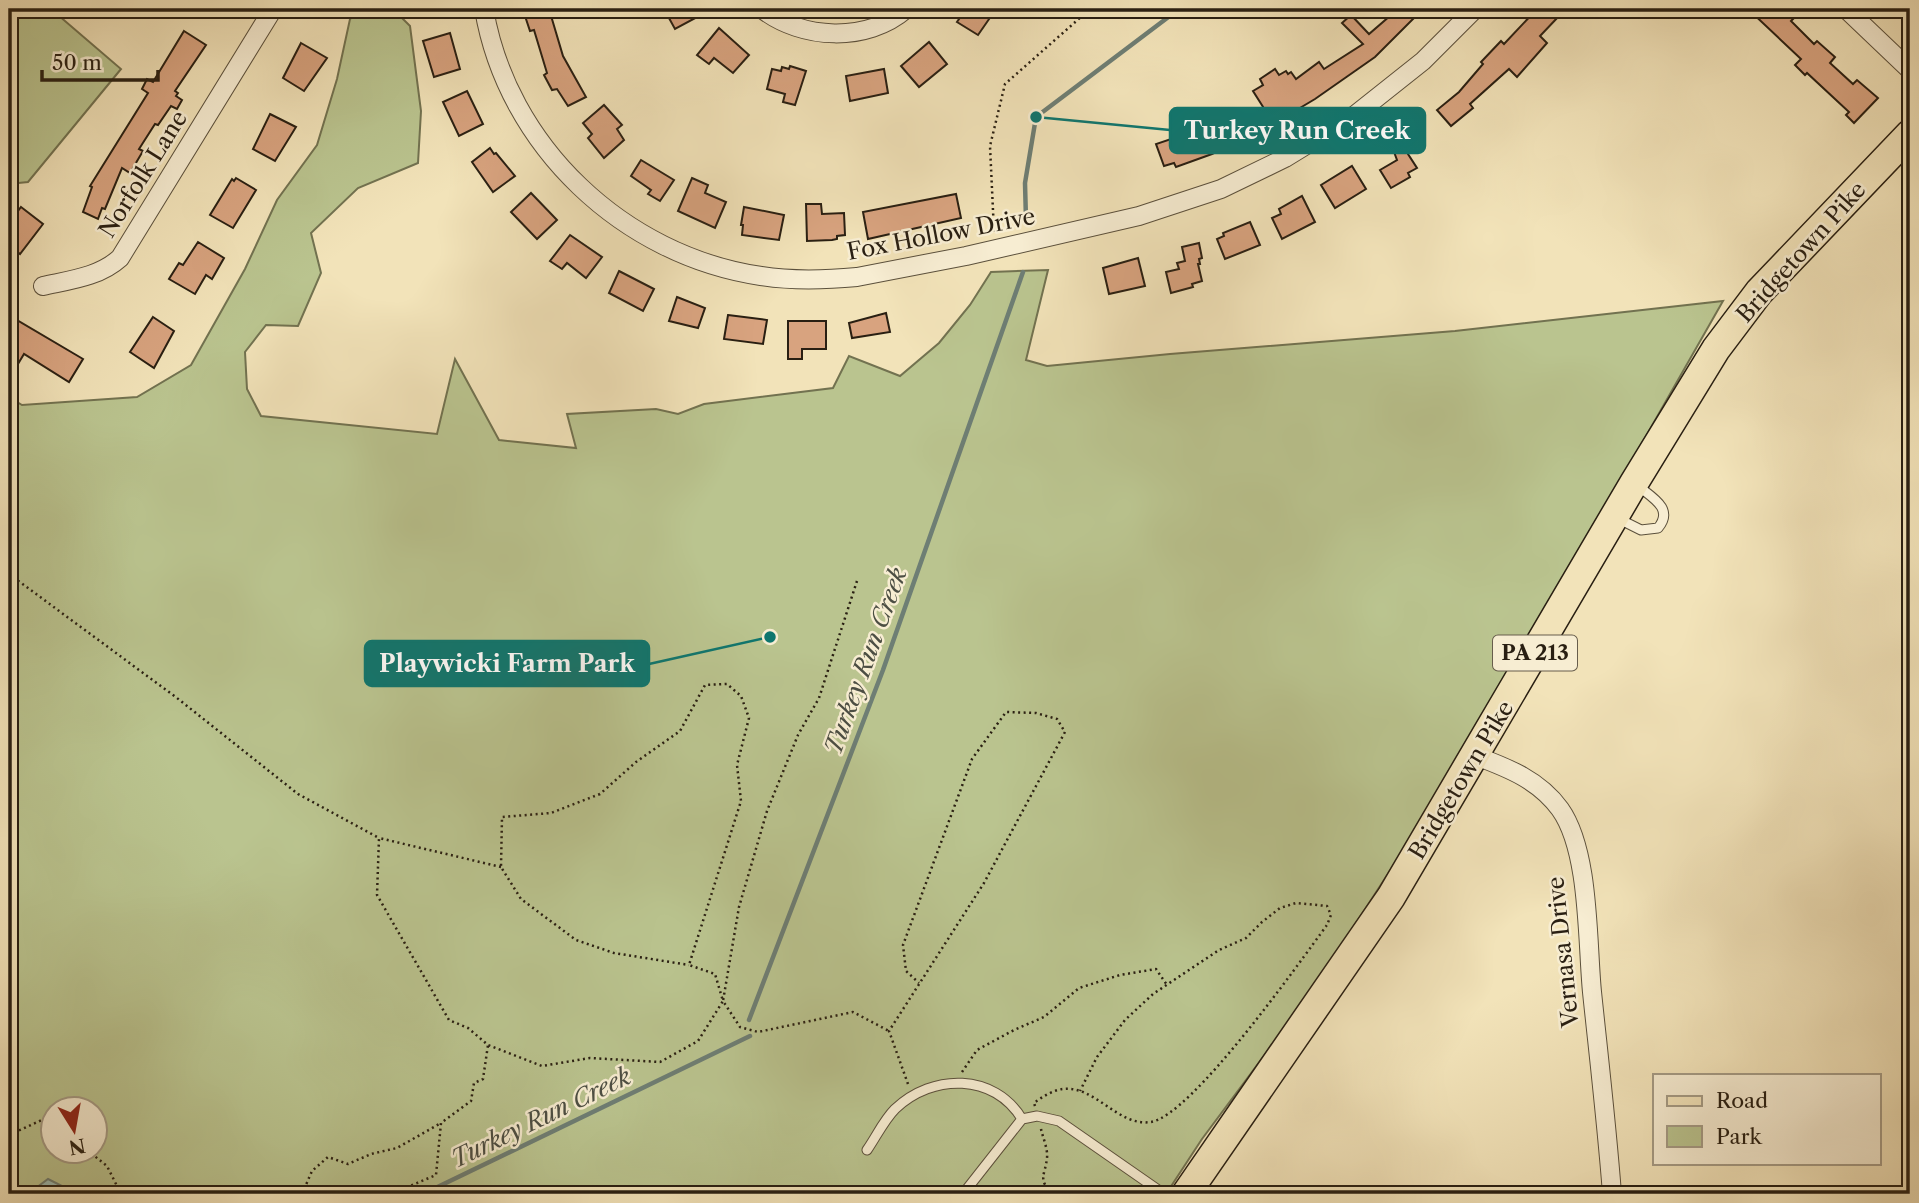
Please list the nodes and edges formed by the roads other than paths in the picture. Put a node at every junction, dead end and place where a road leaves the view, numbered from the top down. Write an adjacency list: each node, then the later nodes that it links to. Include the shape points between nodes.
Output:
1 (273, 9): 9 (street, Norfolk Lane, via 120,258 98,273)
2 (484, 9): 5 (street, Fox Hollow Drive, via 499,66 540,141 564,171 618,219 693,259 762,276 831,279 995,250 1203,196 1253,175 1321,137 1390,89)
3 (762, 9): 4 (street, via 801,28 840,34 874,27)
4 (906, 9)
5 (1475, 9)
6 (1846, 9): 7 (street)
7 (1910, 70)
8 (1910, 134): 10 (main road, Bridgetown Pike / PA 213, via 1759,292 1716,349)
9 (43, 286)
10 (1634, 483): 11 (main road, Bridgetown Pike / PA 213); 11 (lane, via 1661,504 1664,521 1650,531)
11 (1614, 516): 12 (main road, Bridgetown Pike / PA 213)
12 (1476, 756): 17 (main road, Bridgetown Pike / PA 213, via 1391,897); 18 (street, Vernasa Drive, via 1510,768 1546,792 1574,839 1584,893)
13 (1022, 1119): 14 (lane, via 1013,1105 993,1090 978,1085 935,1085 894,1110); 15 (lane); 16 (lane, via 1037,1116 1059,1121)
14 (867, 1150)
15 (963, 1194)
16 (1164, 1194)
17 (1186, 1194)
18 (1612, 1194)

